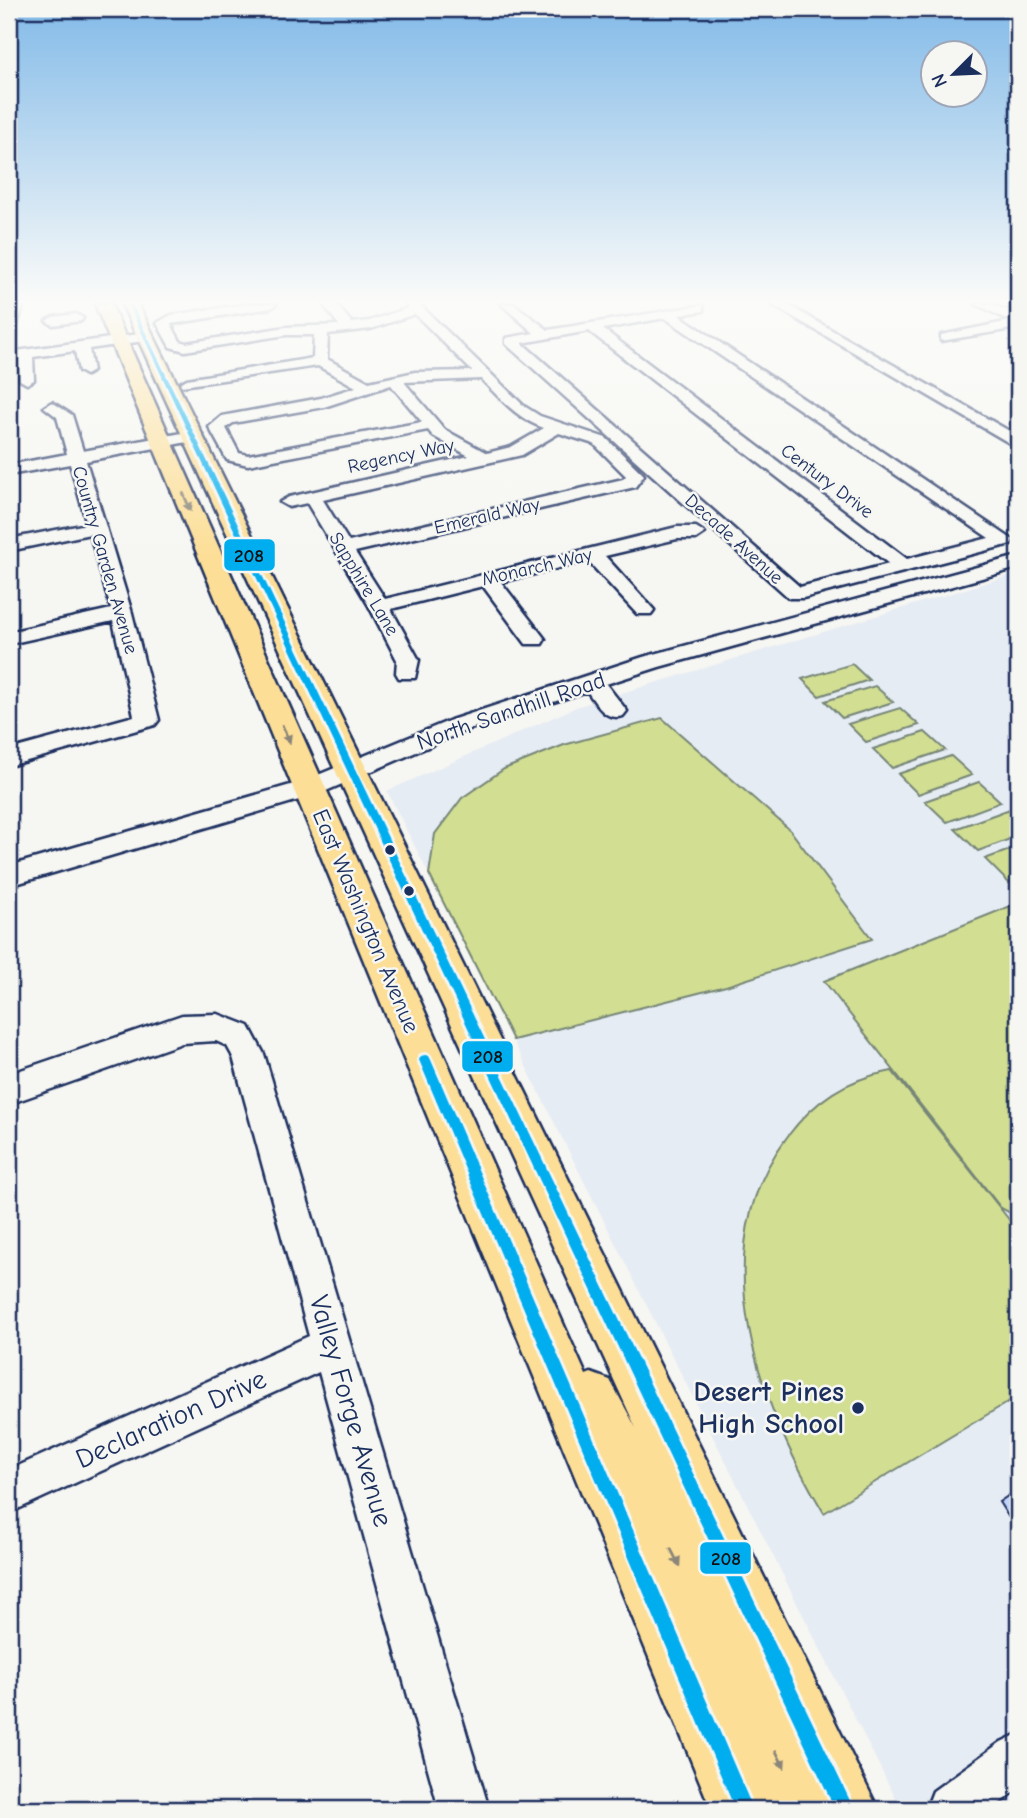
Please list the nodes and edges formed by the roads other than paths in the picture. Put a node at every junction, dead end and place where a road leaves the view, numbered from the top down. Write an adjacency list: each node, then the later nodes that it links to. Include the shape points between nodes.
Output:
1 (154, 389): 13 (main road)
2 (178, 389): 13 (main road)
3 (362, 389): 11 (street, via 324,402 228,419 217,427 233,456 248,460)
4 (402, 389): 11 (street)
5 (499, 389): 12 (street, via 519,409)
6 (565, 389): 26 (street, Decade Avenue, via 796,594)
7 (673, 389): 26 (street, Century Drive)
8 (779, 389): 26 (street, Decade Avenue, via 1004,540)
9 (924, 389): 14 (street)
10 (52, 407): 15 (street, Country Garden Avenue, via 64,415)
11 (432, 425): 16 (street, via 460,447)
12 (556, 427): 16 (street, Regency Way, via 516,451); 23 (street, Emerald Way, via 600,441 635,475 629,483)
13 (177, 439): 15 (street); 38 (main road, East Washington Avenue, via 225,534 257,572); 38 (main road, one-way to 38, via 252,654 276,676 321,749)
14 (1018, 443)
15 (77, 458): 17 (street); 20 (street, Country Garden Avenue)
16 (486, 459): 18 (street, Regency Way)
17 (9, 470)
18 (312, 497): 19 (street, Regency Way); 23 (street, Sapphire Lane)
19 (289, 502)
20 (98, 527): 22 (street); 31 (street, Country Garden Avenue)
21 (696, 533): 24 (street, Monarch Way)
22 (9, 545)
23 (344, 549): 29 (street, Sapphire Lane)
24 (592, 554): 27 (street, Monarch Way); 30 (street)
25 (1008, 564): 28 (street); 35 (street, North Sandhill Road, via 651,662)
26 (904, 566)
27 (488, 579): 29 (street, Monarch Way); 33 (street)
28 (1018, 582)
29 (379, 606): 34 (street, Sapphire Lane, via 408,660)
30 (645, 610)
31 (122, 613): 32 (street); 37 (street, Country Garden Avenue, via 147,720)
32 (9, 638)
33 (534, 639)
34 (407, 673)
35 (593, 683): 36 (street); 38 (street, North Sandhill Road, via 459,725)
36 (615, 712)
37 (9, 758)
38 (332, 778): 39 (street, North Sandhill Road); 41 (main road, East Washington Avenue); 48 (main road, East Washington Avenue)
39 (9, 876)
40 (9, 1089): 42 (street, Valley Forge Avenue, via 182,1030 218,1027 238,1036 248,1054)
41 (540, 1331): 46 (main road, East Washington Avenue); 47 (main road, one-way to 47, via 597,1407)
42 (332, 1346): 43 (street, Declaration Drive); 45 (street, Valley Forge Avenue)
43 (9, 1492)
44 (1018, 1759): 49 (street)
45 (464, 1809)
46 (744, 1809)
47 (804, 1809)
48 (845, 1809)
49 (951, 1809)

